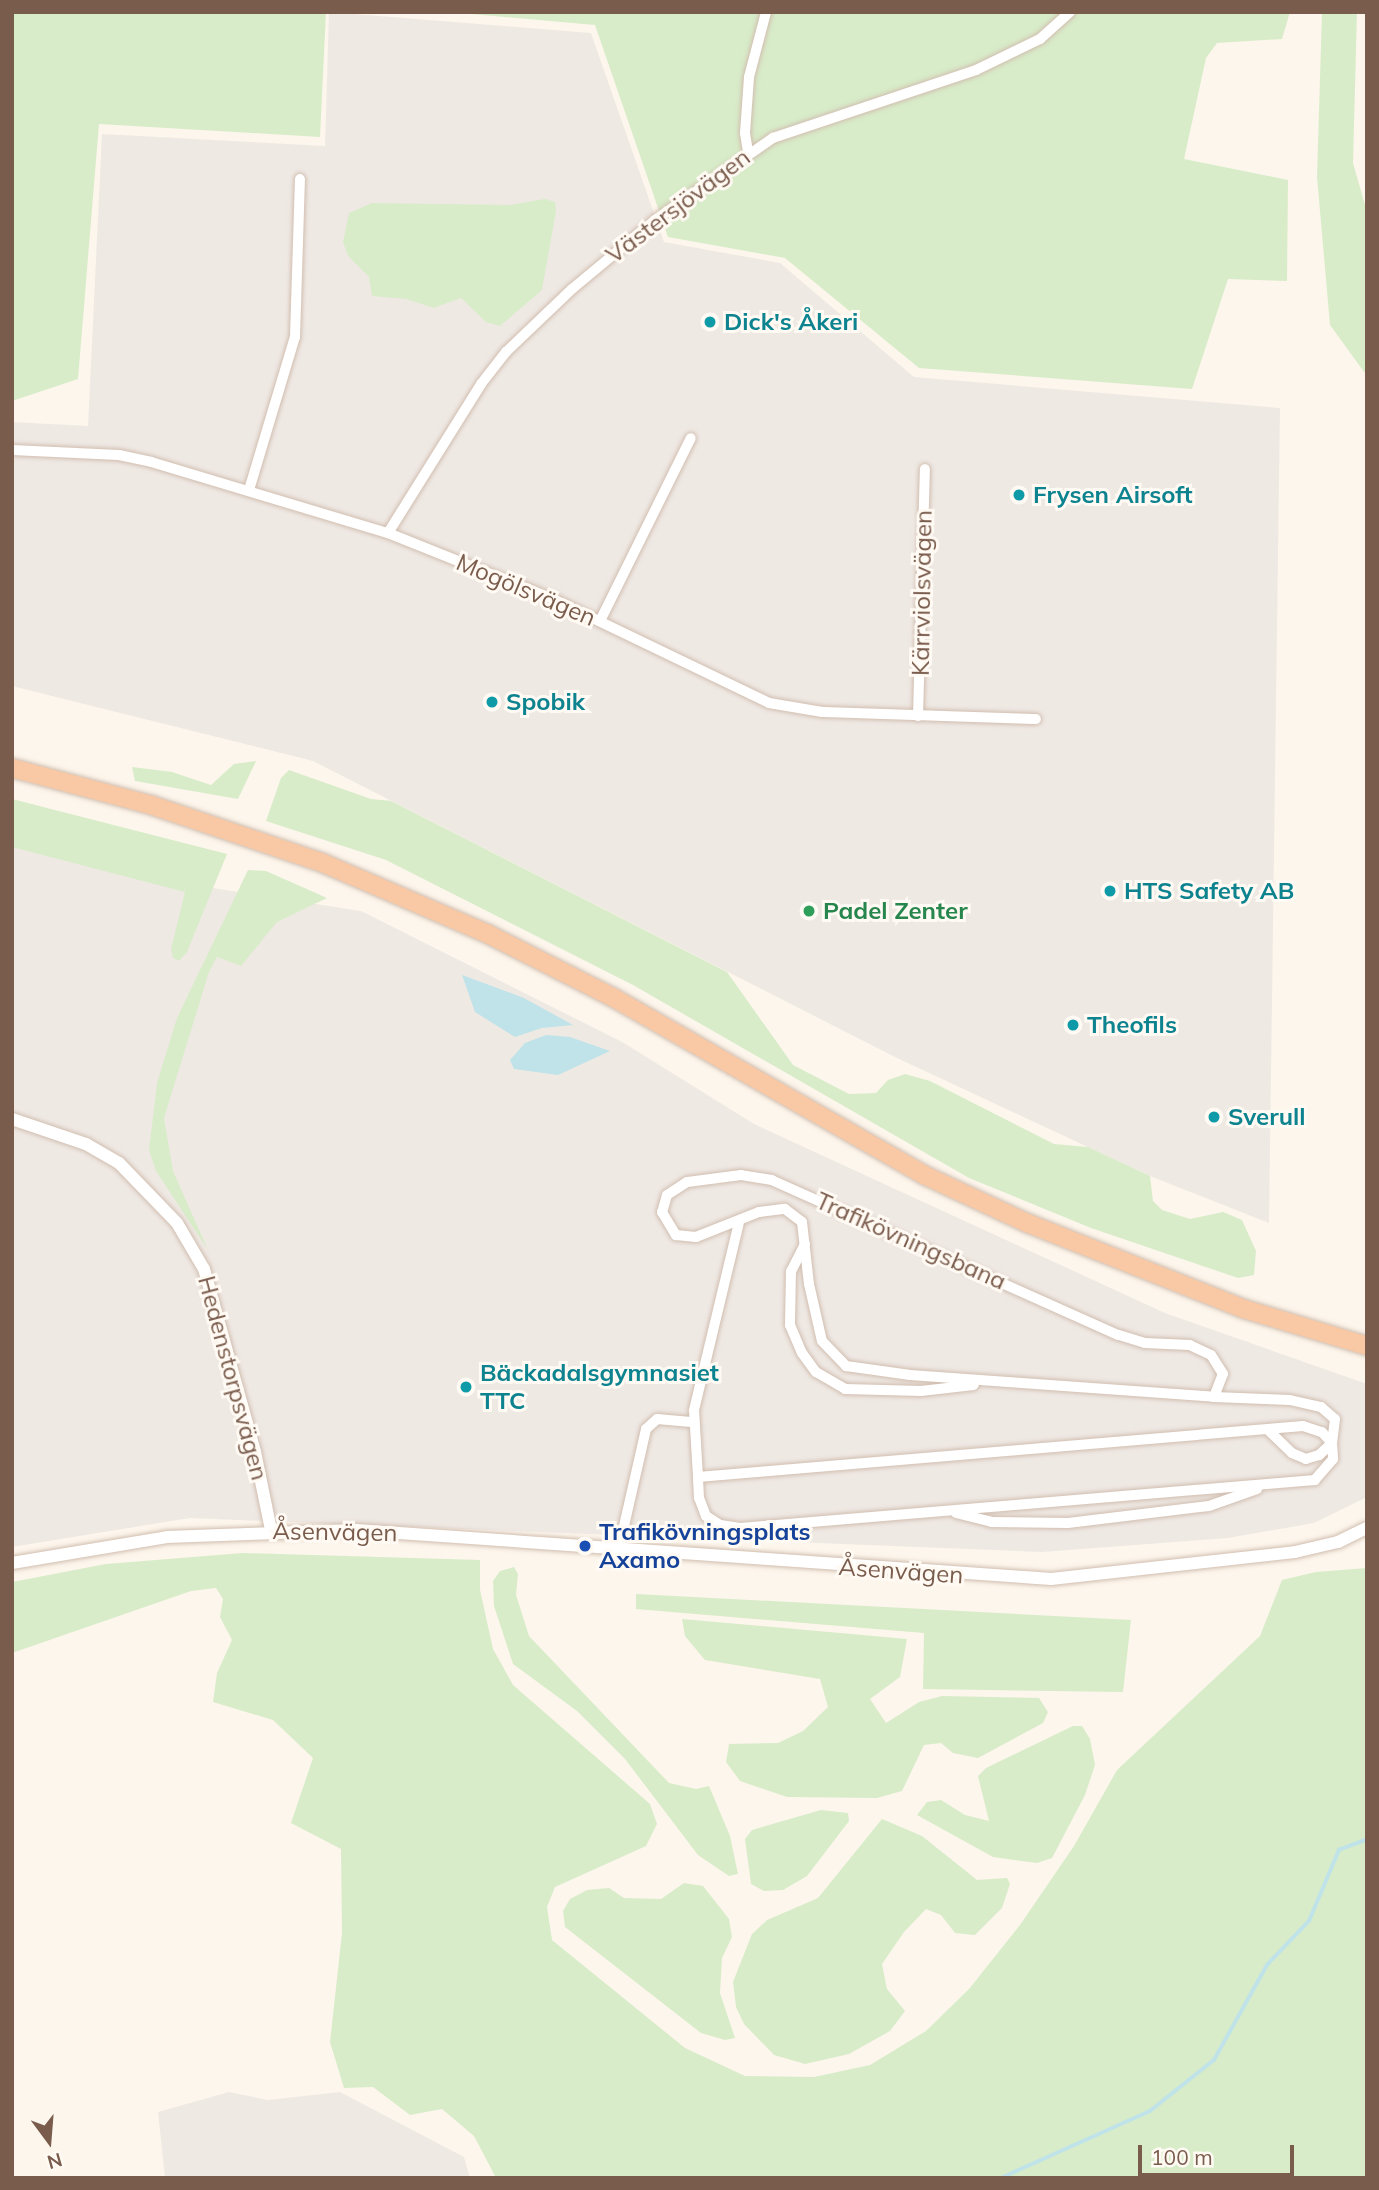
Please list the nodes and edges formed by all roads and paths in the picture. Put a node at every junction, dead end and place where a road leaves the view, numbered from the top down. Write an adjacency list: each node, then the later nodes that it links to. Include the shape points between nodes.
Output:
1 (766, 12): 3 (street, via 749,77)
2 (1070, 12): 3 (street, Västersjövägen, via 1040,39 976,70 808,125)
3 (748, 152): 9 (street, Västersjövägen, via 607,257 506,352)
4 (300, 179): 8 (street, via 296,337)
5 (691, 438): 10 (street)
6 (12, 450): 8 (street, Mogölsvägen, via 119,455)
7 (925, 469): 11 (street, Kärrviolsvägen)
8 (249, 490): 9 (street, Mogölsvägen)
9 (388, 533): 10 (street, Mogölsvägen)
10 (600, 621): 11 (street, Mogölsvägen, via 769,703 822,712)
11 (918, 716): 12 (street, Mogölsvägen)
12 (1036, 719)
13 (12, 768): 18 (highway, via 176,812 335,867 490,935 614,998 926,1176 1027,1223 1244,1309)
14 (12, 777): 19 (highway, via 223,837 387,899 548,974 857,1147 1024,1231 1241,1317)
15 (12, 1119): 29 (street, Hedenstorpsvägen, via 69,1136 119,1163 177,1223 204,1269 255,1451)
16 (739, 1223): 17 (street, Trafikövningsbana, via 759,1212 785,1209 802,1222); 21 (street, Trafikövningsbana, via 696,1237 676,1235 662,1212 667,1195 687,1182 741,1175 772,1180 1118,1335 1144,1343 1190,1345 1211,1355 1223,1374); 22 (street, Trafikövningsbana)
17 (805, 1244): 20 (street, Trafikövningsbana, via 822,1340 846,1366); 20 (street, Trafikövningsbana, via 791,1271 790,1325 816,1372 845,1390 921,1391)
18 (1367, 1346)
19 (1367, 1356)
20 (1000, 1381): 21 (street, Trafikövningsbana)
21 (1214, 1397): 24 (street, Trafikövningsbana, via 1321,1406 1335,1419)
22 (694, 1422): 25 (street, Trafikövningsbana); 30 (street, via 657,1419 646,1429)
23 (1268, 1430): 24 (street, via 1303,1426 1322,1432); 24 (street, via 1292,1453 1306,1459); 25 (street)
24 (1332, 1443): 26 (street, Trafikövningsbana, via 1333,1459 1315,1480)
25 (698, 1478): 27 (street, Trafikövningsbana, via 706,1516 720,1525 740,1528)
26 (1274, 1483): 27 (street, Trafikövningsbana); 27 (street, Trafikövningsbana, via 1209,1506 1068,1523 991,1522)
27 (947, 1510)
28 (1367, 1528): 30 (street, Åsenvägen, via 1307,1550 1051,1579)
29 (271, 1530): 30 (street, Åsenvägen, via 356,1530); 31 (street, Åsenvägen, via 167,1538)
30 (619, 1548)
31 (12, 1563)

